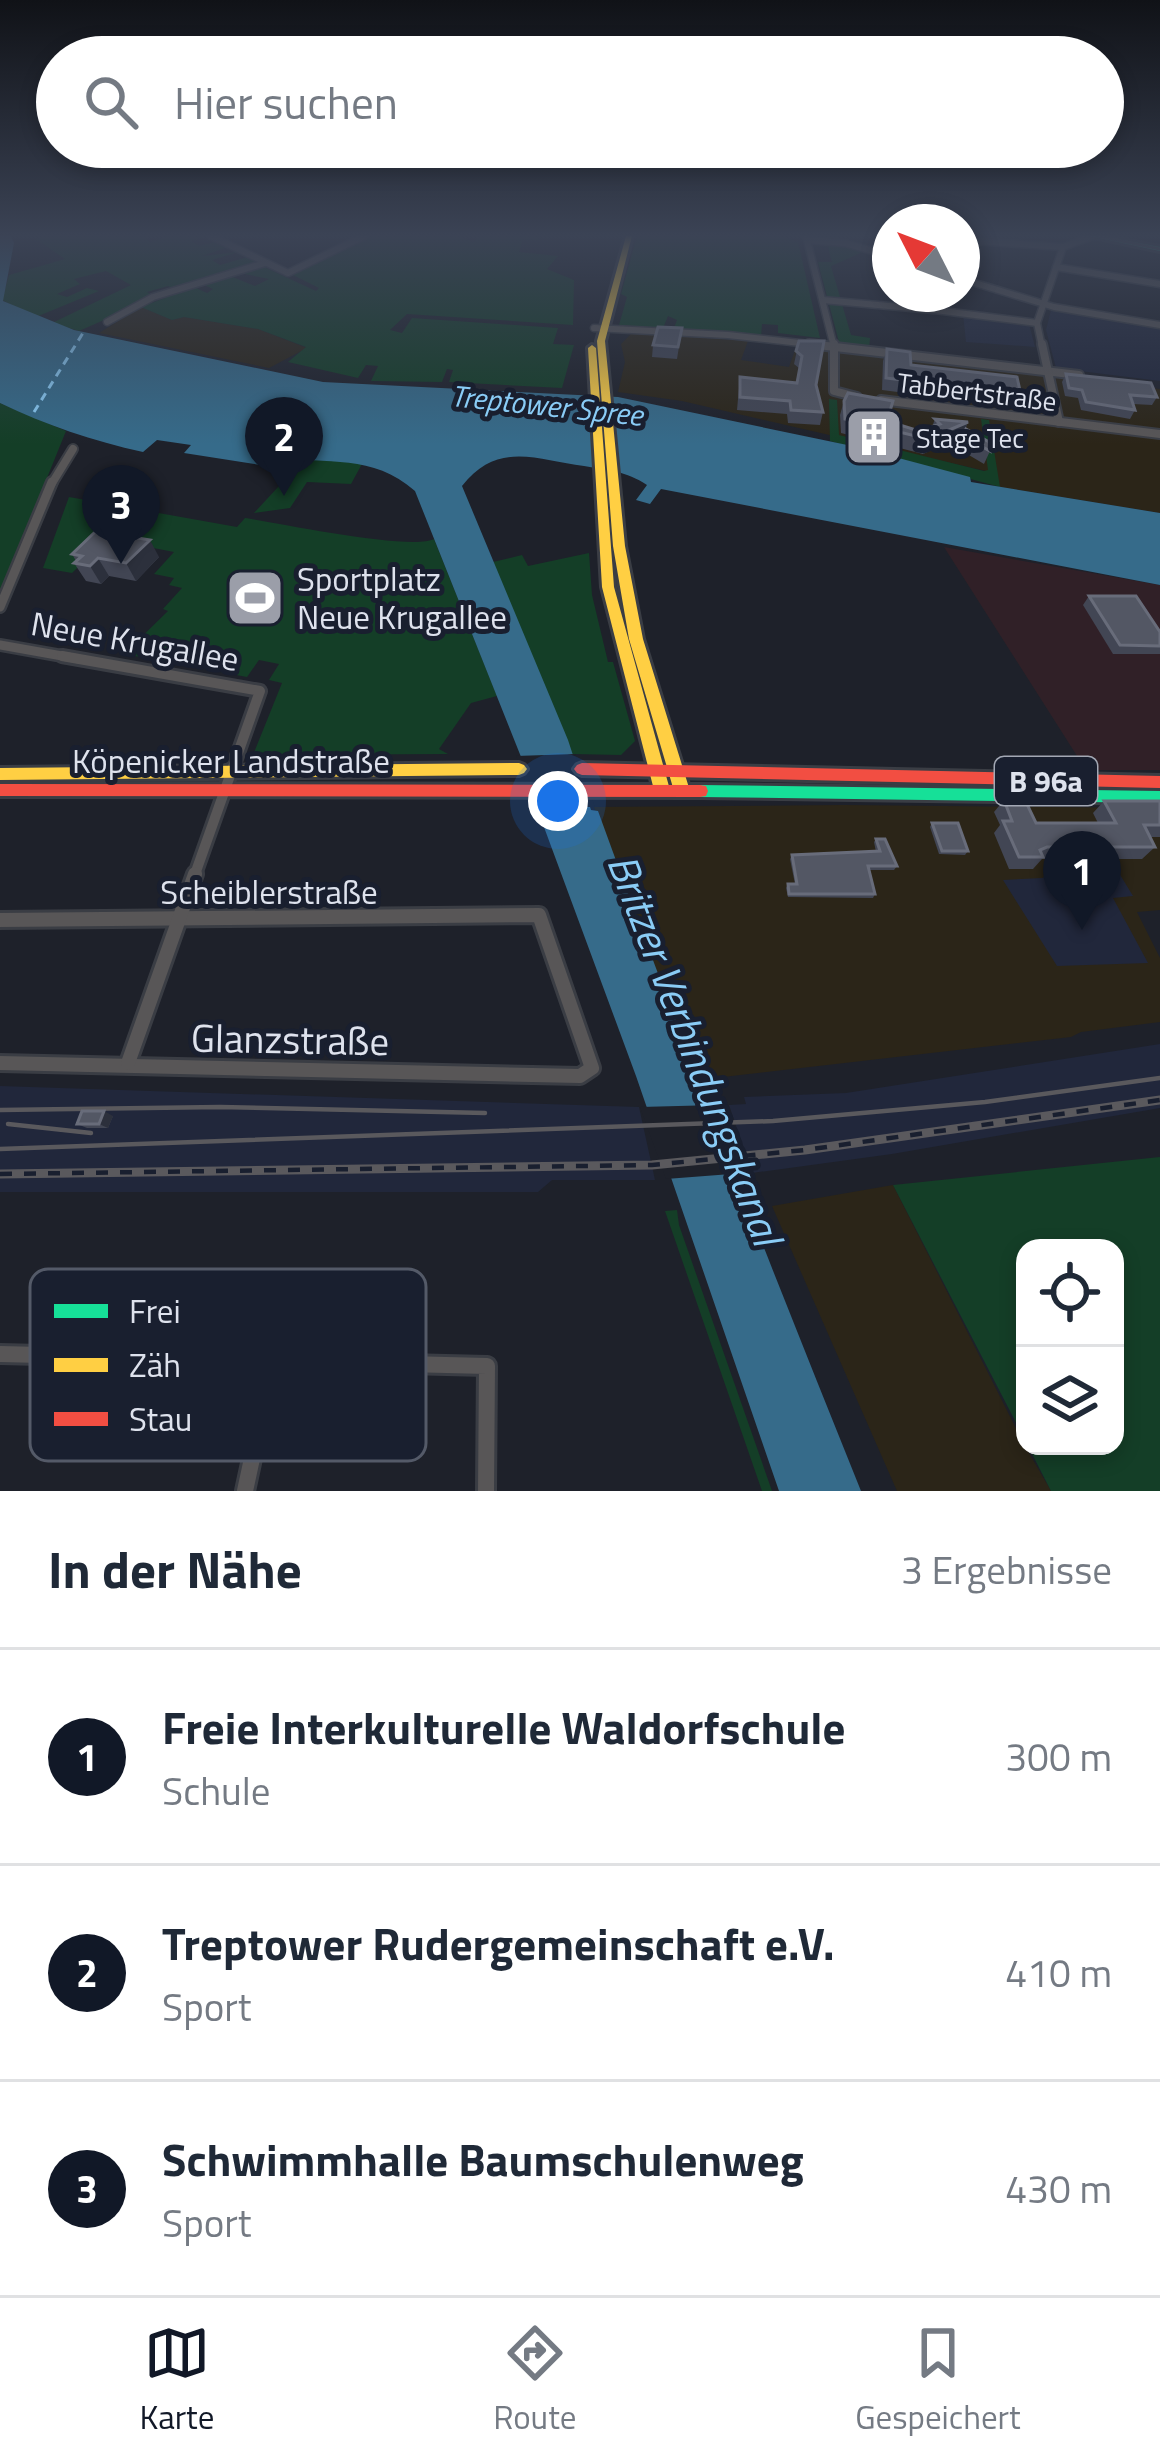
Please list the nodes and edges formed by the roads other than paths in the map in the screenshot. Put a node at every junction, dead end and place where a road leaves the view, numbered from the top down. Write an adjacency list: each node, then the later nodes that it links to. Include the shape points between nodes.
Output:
1 (139, 306): 7 (street)
2 (605, 306): 10 (main road)
3 (824, 306): 11 (street)
4 (879, 306): 8 (street)
5 (1043, 306): 8 (street)
6 (1052, 306): 9 (street)
7 (123, 314)
8 (1037, 323): 12 (street)
9 (1160, 325)
10 (598, 328): 11 (street); 20 (main road, via 605,561)
11 (834, 347): 12 (street); 14 (street, Tabbertstraße, via 834,391)
12 (1048, 372): 13 (street); 16 (street)
13 (1093, 377)
14 (857, 398)
15 (880, 400): 16 (street, Tabbertstraße)
16 (1059, 422): 17 (street, Tabbertstraße)
17 (1160, 434)
18 (73, 448): 19 (street)
19 (0, 607)
20 (627, 640): 22 (main road); 26 (main road)
21 (0, 645): 27 (street, Neue Krugallee, via 260,691)
22 (674, 768): 26 (main road, B 96a); 30 (main road, B 96a); 35 (main road)
23 (436, 769): 24 (main road, Köpenicker Landstraße); 27 (main road, Köpenicker Landstraße); 34 (main road, Köpenicker Landstraße)
24 (519, 769)
25 (582, 769): 26 (main road, B 96a)
26 (655, 769): 33 (main road)
27 (232, 772): 28 (main road, Köpenicker Landstraße); 32 (street)
28 (0, 774)
29 (1160, 782): 30 (main road, B 96a)
30 (934, 788): 35 (main road, Köpenicker Landstraße / B 96a); 36 (main road, B 96a)
31 (0, 790): 32 (main road, Köpenicker Landstraße / B 96a)
32 (225, 790): 34 (main road, Köpenicker Landstraße / B 96a); 37 (street)
33 (662, 790): 34 (main road, Köpenicker Landstraße / B 96a); 35 (main road, Köpenicker Landstraße / B 96a)
34 (462, 791)
35 (682, 791)
36 (1160, 797)
37 (180, 919): 38 (street, Scheiblerstraße); 40 (street); 41 (street, Scheiblerstraße, via 539,914 592,1062)
38 (0, 920)
39 (0, 1063): 40 (street, Glanzstraße)
40 (128, 1064): 41 (street, Glanzstraße)
41 (580, 1076)
42 (0, 1354): 43 (street)
43 (30, 1355)
44 (426, 1365): 47 (street, via 487,1366)
45 (251, 1461): 46 (street)
46 (245, 1491)
47 (486, 1491)

